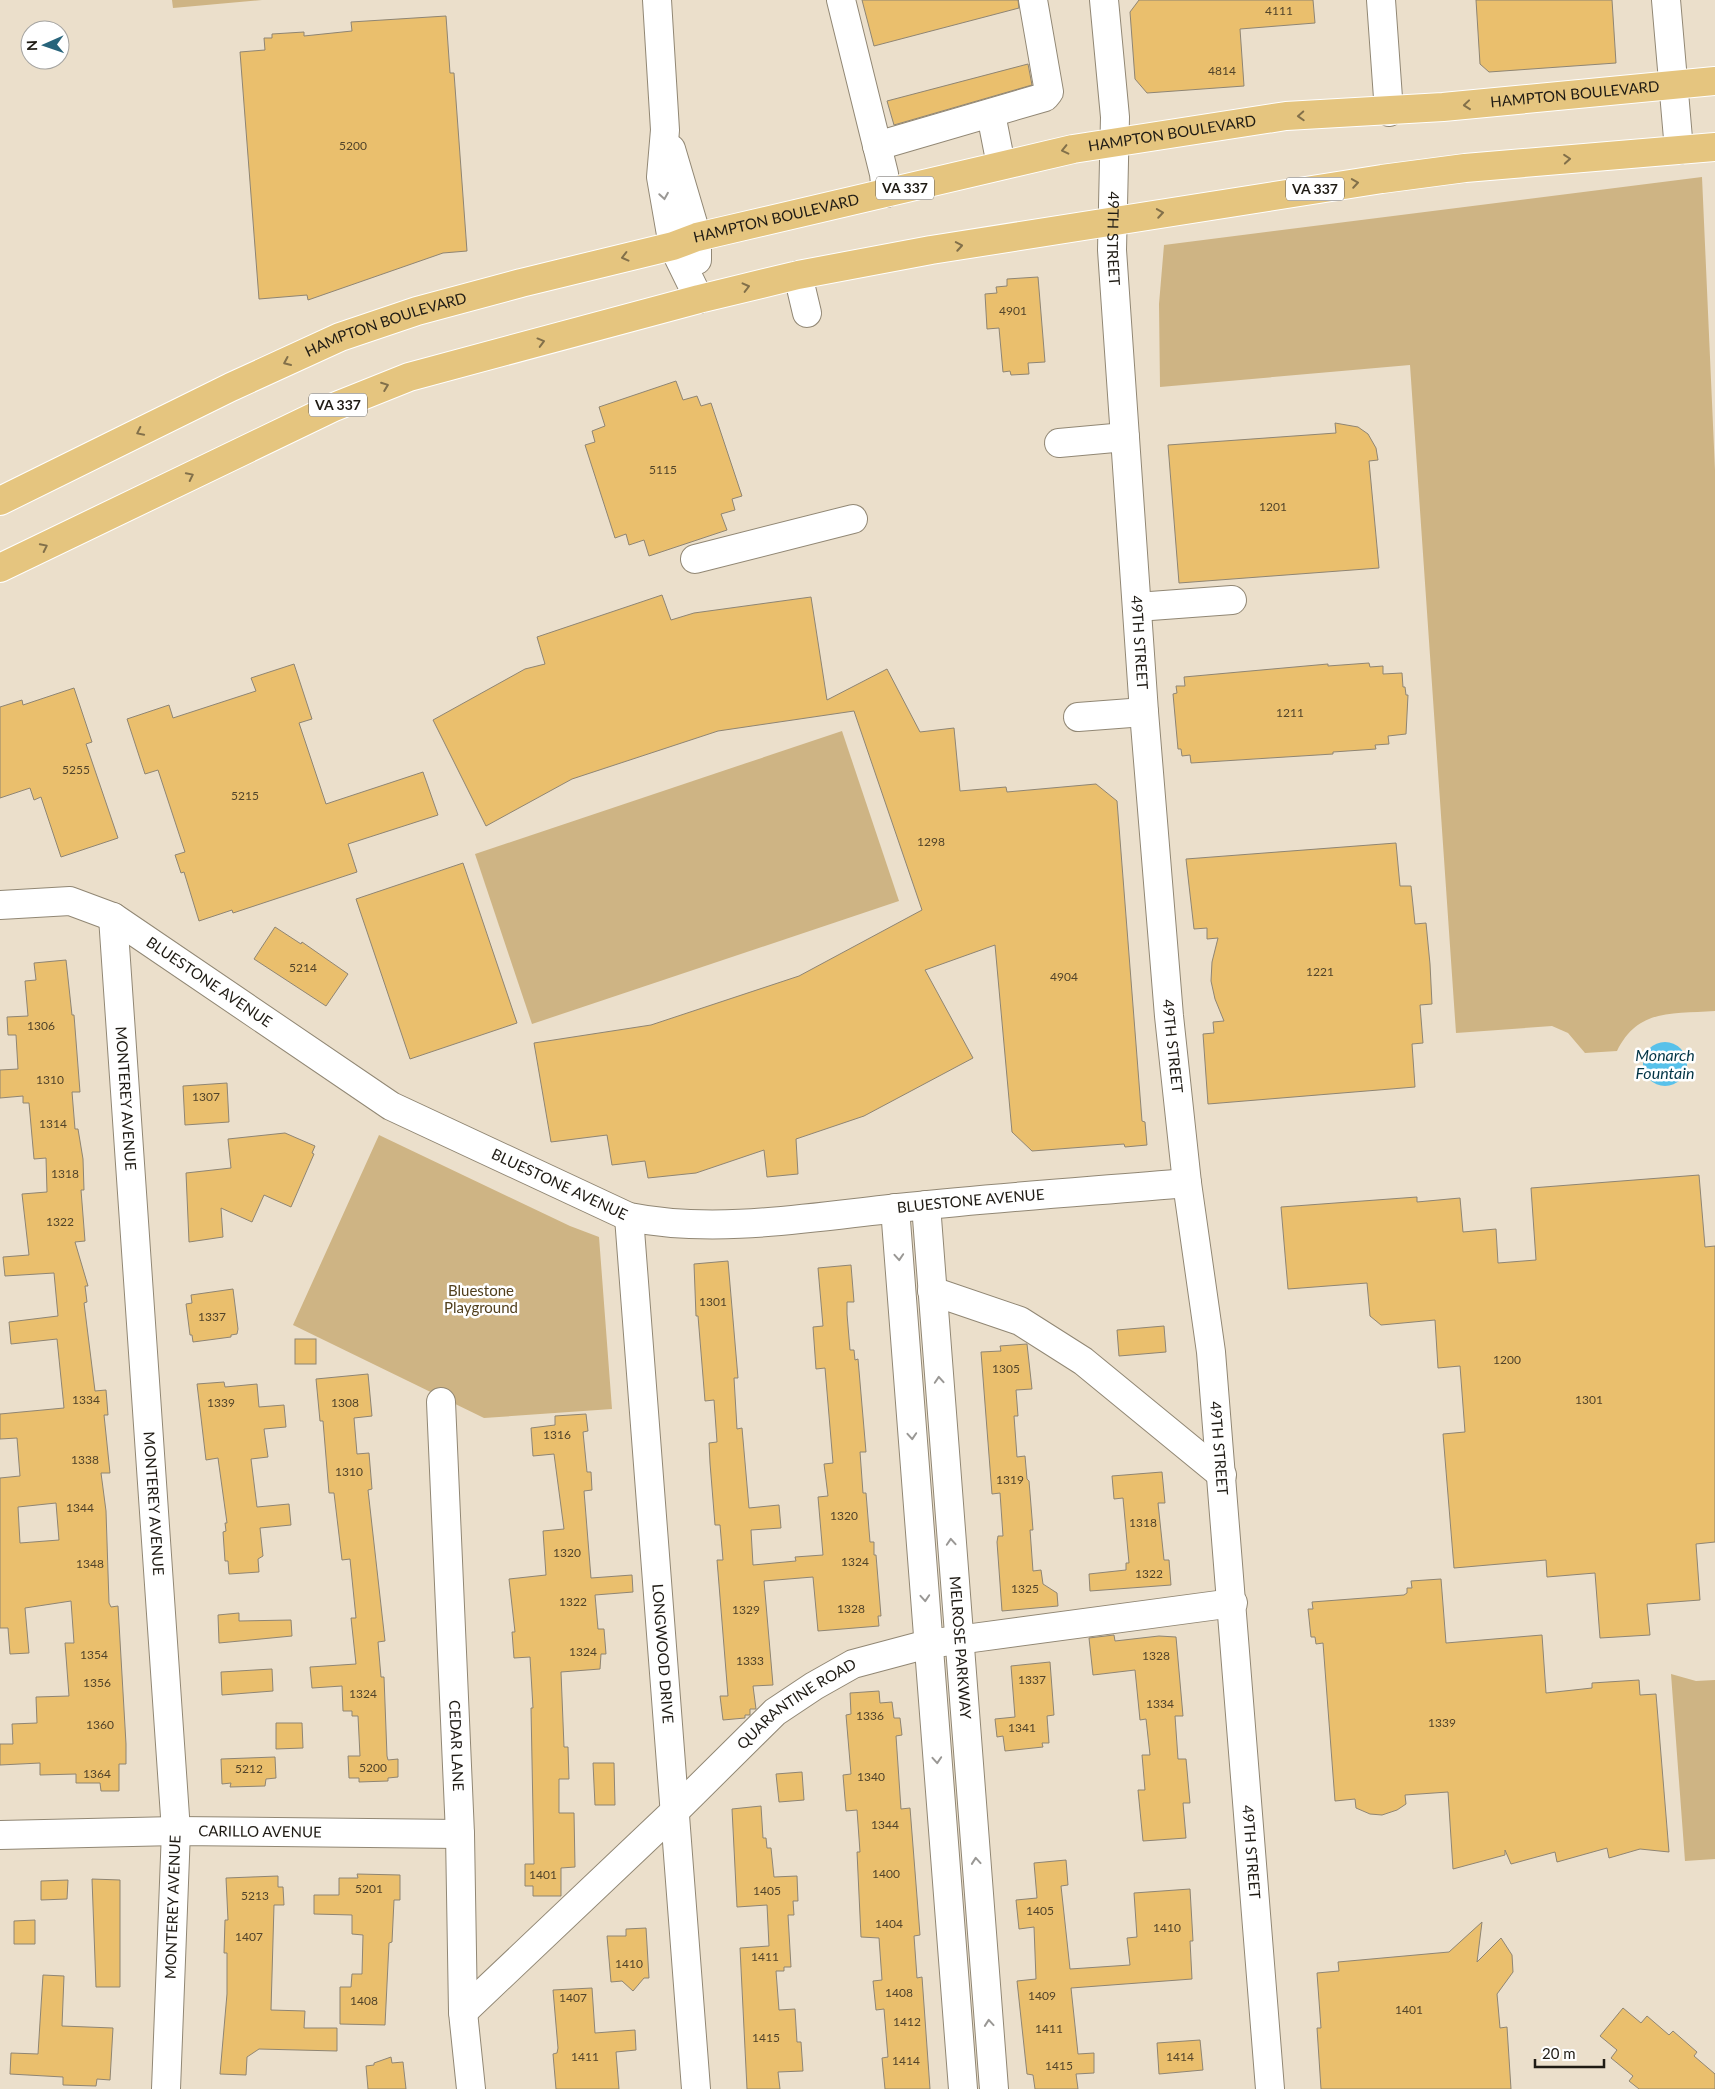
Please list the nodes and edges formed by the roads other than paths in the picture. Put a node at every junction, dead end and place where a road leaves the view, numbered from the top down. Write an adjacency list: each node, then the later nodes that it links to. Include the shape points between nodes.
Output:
1 (657, 0): 18 (street, via 665,130)
2 (841, 0): 12 (street)
3 (1033, 0): 10 (street, via 1049,92 1039,101)
4 (1104, 0): 11 (street, 49TH STREET, via 1115,117)
5 (1381, 0): 9 (street)
6 (1666, 0): 8 (street)
7 (1715, 81): 8 (main road, HAMPTON BOULEVARD / VA 337)
8 (1672, 84): 9 (main road, HAMPTON BOULEVARD / VA 337, one-way to 9); 14 (street)
9 (1389, 112): 11 (main road, HAMPTON BOULEVARD / VA 337, one-way to 11, via 1286,116)
10 (991, 114): 12 (street); 15 (street)
11 (1113, 142): 15 (main road, HAMPTON BOULEVARD / VA 337, one-way to 15); 17 (street, 49TH STREET)
12 (877, 146): 16 (street)
13 (1715, 147): 14 (main road, VA 337)
14 (1679, 150): 17 (main road, VA 337, one-way to 14, via 1465,168)
15 (1001, 165): 16 (main road, HAMPTON BOULEVARD / VA 337)
16 (886, 193): 18 (main road, HAMPTON BOULEVARD / VA 337)
17 (1112, 222): 19 (main road, VA 337, one-way to 17); 22 (street, 49TH STREET)
18 (684, 241): 20 (street); 24 (main road, HAMPTON BOULEVARD / VA 337, one-way to 24, via 417,311 340,337)
19 (798, 275): 20 (main road, VA 337, one-way to 19); 21 (street)
20 (699, 299): 27 (main road, VA 337, one-way to 20, via 334,407 409,377)
21 (807, 313)
22 (1125, 437): 23 (street); 29 (street, 49TH STREET)
23 (1058, 443)
24 (0, 501)
25 (853, 519): 26 (street)
26 (695, 559)
27 (0, 568)
28 (1232, 600): 29 (street)
29 (1137, 607): 30 (street, 49TH STREET)
30 (1144, 712): 31 (street); 34 (street, 49TH STREET, via 1169,1016)
31 (1078, 717)
32 (0, 904): 33 (street, BLUESTONE AVENUE, via 70,900)
33 (113, 917): 37 (street, BLUESTONE AVENUE, via 391,1106); 45 (street, MONTEREY AVENUE)
34 (1187, 1183): 35 (street, BLUESTONE AVENUE); 40 (street, 49TH STREET, via 1211,1352)
35 (926, 1205): 36 (street, BLUESTONE AVENUE); 38 (street, MELROSE PARKWAY)
36 (895, 1208): 37 (street, BLUESTONE AVENUE, via 691,1226); 43 (street, MELROSE PARKWAY, one-way to 43)
37 (629, 1217): 44 (street, LONGWOOD DRIVE)
38 (932, 1291): 40 (street, via 1020,1321 1083,1361); 42 (street, MELROSE PARKWAY, one-way to 38)
39 (441, 1402): 46 (street, CEDAR LANE)
40 (1222, 1475): 41 (street, 49TH STREET)
41 (1233, 1603): 42 (street, QUARANTINE ROAD); 55 (street, 49TH STREET)
42 (958, 1639): 43 (street, QUARANTINE ROAD); 49 (street, MELROSE PARKWAY, one-way to 42)
43 (928, 1644): 44 (street, QUARANTINE ROAD, via 853,1664 814,1686 775,1712); 50 (street, MELROSE PARKWAY, one-way to 50)
44 (674, 1812): 48 (street, QUARANTINE ROAD); 53 (street, LONGWOOD DRIVE)
45 (176, 1831): 46 (street, CARILLO AVENUE); 47 (street, CARILLO AVENUE); 51 (street, MONTEREY AVENUE)
46 (460, 1834): 48 (street, CEDAR LANE)
47 (0, 1835)
48 (463, 2012): 52 (street, CEDAR LANE)
49 (992, 2060): 50 (street); 54 (street, MELROSE PARKWAY)
50 (962, 2076)
51 (166, 2089)
52 (471, 2089)
53 (696, 2089)
54 (994, 2089)
55 (1270, 2089)

